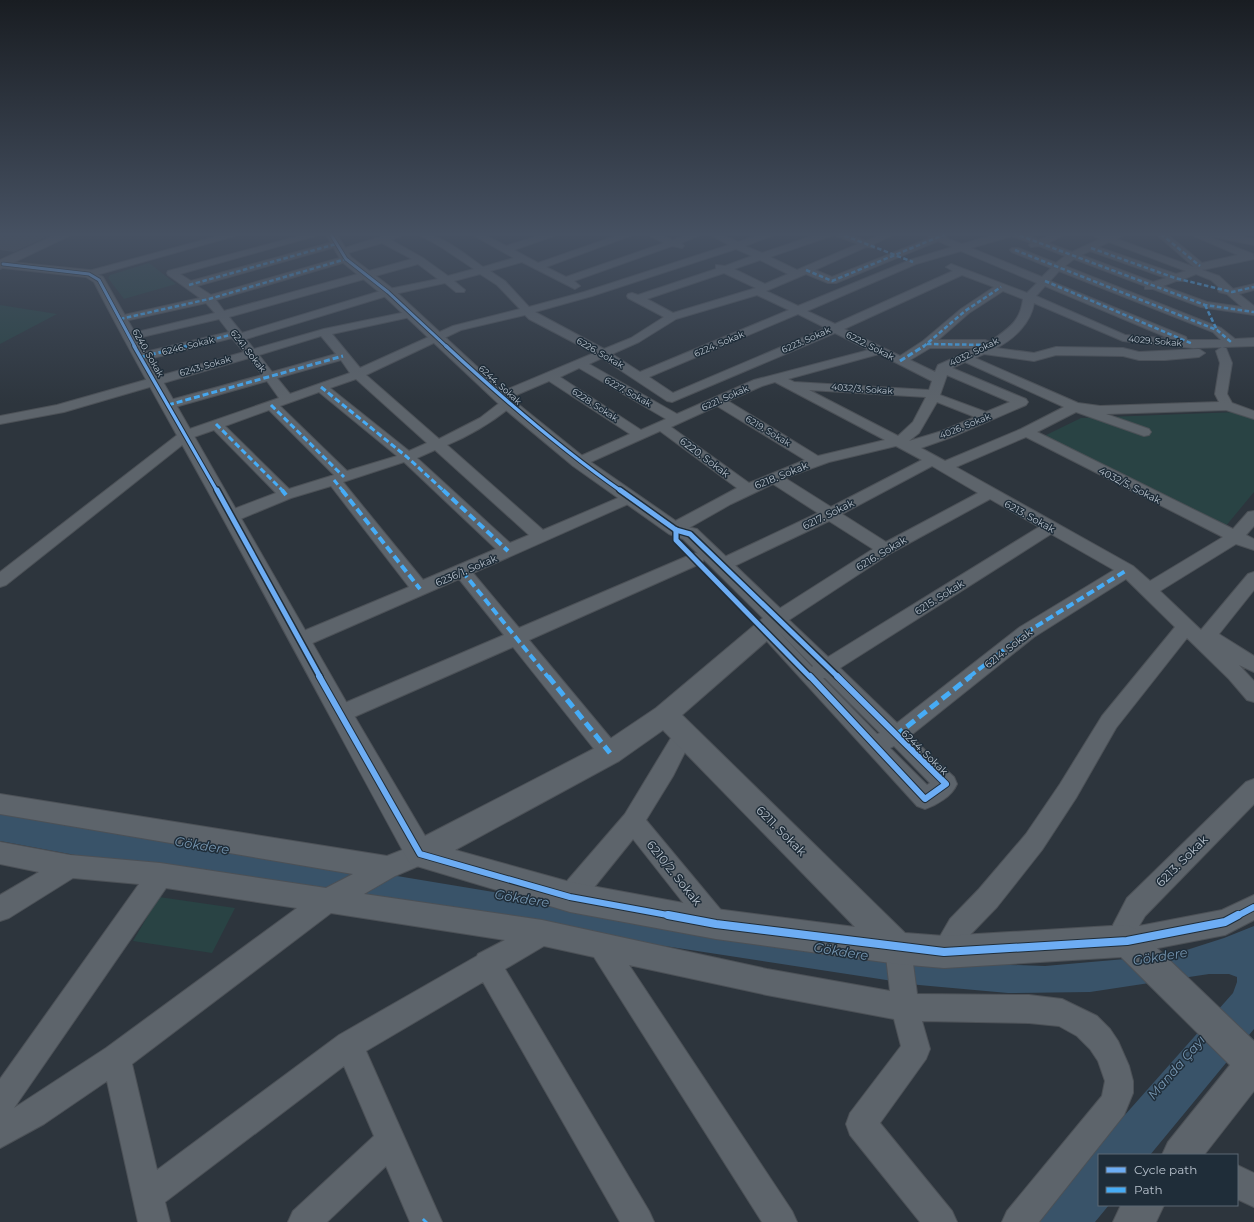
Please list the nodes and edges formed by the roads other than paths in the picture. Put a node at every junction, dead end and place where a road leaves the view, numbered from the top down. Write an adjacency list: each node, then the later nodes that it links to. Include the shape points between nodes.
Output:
1 (104, 290): 42 (street, 6240. Sokak)
2 (197, 290): 31 (street, 6241. Sokak)
3 (231, 290): 31 (street)
4 (309, 290): 39 (street)
5 (385, 290): 26 (street, 6244. Sokak)
6 (398, 290): 26 (street, 6246. Sokak)
7 (507, 290): 36 (street, 6226. Sokak)
8 (581, 290): 28 (street)
9 (601, 290): 28 (street)
10 (621, 290): 32 (street)
11 (664, 290): 32 (street)
12 (758, 290): 41 (street)
13 (763, 290): 35 (street, 6222. Sokak)
14 (846, 290): 35 (street, 6224. Sokak)
15 (919, 290): 44 (street, 6223. Sokak)
16 (996, 290): 51 (street, via 965,311)
17 (1009, 290): 30 (street, 4029. Sokak)
18 (1036, 290): 30 (street)
19 (1067, 290): 33 (street)
20 (1115, 290): 29 (street)
21 (1142, 290): 29 (street)
22 (1163, 290): 34 (street)
23 (1224, 290): 27 (street)
24 (1230, 290): 27 (street)
25 (1241, 290): 27 (street)
26 (388, 292): 38 (street, 6244. Sokak); 47 (street, 6246. Sokak)
27 (1232, 292): 37 (street)
28 (588, 294): 36 (street)
29 (1128, 295): 33 (street); 45 (street)
30 (1029, 297): 40 (street, 4029. Sokak); 52 (street, 4032. Sokak, via 1027,313 1015,329)
31 (209, 299): 39 (street, 6241. Sokak); 42 (street)
32 (637, 299): 41 (street)
33 (1100, 304): 40 (street); 53 (street)
34 (1205, 306): 37 (street); 45 (street)
35 (798, 310): 44 (street, 6222. Sokak); 70 (street, 6224. Sokak)
36 (526, 311): 49 (street, via 457,328); 59 (street, 6226. Sokak)
37 (1254, 312)
38 (411, 314): 46 (street, 6243. Sokak); 49 (street, 6244. Sokak)
39 (222, 315): 47 (street, 6241. Sokak); 48 (street)
40 (1072, 315): 43 (street); 53 (street, 4029. Sokak, via 1123,338)
41 (672, 317): 59 (street, via 635,340)
42 (120, 319): 48 (street, 6240. Sokak)
43 (1058, 320)
44 (834, 328): 57 (street, 6222. Sokak); 65 (street, 6223. Sokak)
45 (1217, 330): 54 (street)
46 (324, 332): 58 (street, 6243. Sokak); 60 (street)
47 (236, 336): 58 (street, 6241. Sokak); 62 (street, 6246. Sokak)
48 (129, 337): 62 (street, 6240. Sokak)
49 (436, 337): 66 (street); 79 (street, 6244. Sokak)
50 (1254, 342): 54 (street)
51 (927, 344): 52 (street); 63 (street)
52 (994, 344): 55 (street, 4032. Sokak)
53 (1193, 344): 54 (street, 4029. Sokak)
54 (1226, 346): 55 (street, via 1165,356 1140,356 1122,352 1056,352 1028,357); 56 (street); 84 (street, via 1221,394)
55 (980, 350): 61 (street, 4032. Sokak)
56 (1254, 350)
57 (878, 351): 63 (street, 6222. Sokak); 71 (street, 6221. Sokak)
58 (251, 353): 68 (street, 6241. Sokak); 72 (street, 6243. Sokak)
59 (604, 354): 64 (street); 70 (street, 6226. Sokak)
60 (344, 356): 66 (street); 68 (street)
61 (963, 357): 67 (street, 4032. Sokak); 85 (street)
62 (141, 358): 72 (street, 6240. Sokak)
63 (900, 361): 67 (street, 6222. Sokak)
64 (581, 364): 69 (street); 89 (street, 6227. Sokak)
65 (737, 370): 73 (street); 77 (street, 6223. Sokak)
66 (358, 374): 75 (street); 96 (street)
67 (940, 374): 76 (street); 81 (street, 6222. Sokak)
68 (268, 376): 78 (street, 6241. Sokak); 82 (street)
69 (550, 376): 79 (street); 95 (street, 6228. Sokak)
70 (639, 377): 77 (street, 6226. Sokak)
71 (777, 378): 73 (street, 6221. Sokak); 74 (street, 6213. Sokak)
72 (154, 381): 82 (street, 6240. Sokak); 88 (street, 6243. Sokak, via 59,409)
73 (758, 383): 80 (street, 6221. Sokak)
74 (792, 385): 76 (street, 4032/3. Sokak); 97 (street, 6213. Sokak)
75 (321, 387): 78 (street); 98 (street)
76 (932, 395): 87 (street, 4032/3. Sokak); 97 (street, via 920,424)
77 (672, 398)
78 (287, 399): 83 (street)
79 (504, 400): 96 (street, via 474,428); 100 (street, 6244. Sokak)
80 (719, 401): 89 (street, 6221. Sokak); 99 (street, 6219. Sokak)
81 (1021, 402): 87 (street, 4026. Sokak)
82 (168, 405): 94 (street, 6240. Sokak)
83 (271, 405): 90 (street); 102 (street)
84 (1227, 406): 85 (street, via 1100,410); 86 (street)
85 (1075, 407): 92 (street); 93 (street)
86 (1254, 415)
87 (987, 417): 97 (street, 4026. Sokak, via 948,434)
88 (0, 420)
89 (676, 420): 91 (street, 6221. Sokak)
90 (216, 424): 94 (street); 106 (street)
91 (661, 426): 95 (street, 6221. Sokak); 104 (street, 6220. Sokak)
92 (1026, 432): 101 (street); 114 (street, 4032/5. Sokak)
93 (1144, 432)
94 (186, 435): 109 (street, 6240. Sokak); 123 (street)
95 (640, 435): 100 (street, 6221. Sokak)
96 (438, 444): 98 (street); 113 (street)
97 (903, 444): 99 (street, 6218. Sokak); 101 (street, 6213. Sokak)
98 (406, 457): 102 (street); 117 (street)
99 (817, 461): 103 (street, 6218. Sokak)
100 (579, 462): 107 (street, 6244. Sokak)
101 (939, 464): 105 (street, 6213. Sokak); 108 (street, 6217. Sokak)
102 (339, 478): 106 (street); 124 (street)
103 (774, 478): 104 (street, 6218. Sokak); 108 (street)
104 (748, 489): 112 (street, 6218. Sokak)
105 (989, 493): 111 (street, 6213. Sokak); 116 (street, 6216. Sokak)
106 (286, 495): 109 (street)
107 (630, 498): 112 (street, 6244. Sokak); 113 (street, 6236/1. Sokak)
108 (830, 514): 116 (street); 119 (street, 6217. Sokak)
109 (232, 516): 129 (street, 6240. Sokak)
110 (1254, 516): 114 (street)
111 (1050, 527): 120 (street, 6213. Sokak); 131 (street, 6215. Sokak)
112 (675, 529): 118 (street, 6244. Sokak, via 676,540); 119 (street, 6244. Sokak, via 690,534)
113 (541, 537): 117 (street, 6236/1. Sokak)
114 (1234, 537): 115 (street, 4032/5. Sokak); 125 (street)
115 (1254, 545)
116 (885, 549): 126 (street, 6216. Sokak)
117 (508, 551): 121 (street, 6236/1. Sokak)
118 (696, 559): 126 (street, 6244. Sokak); 128 (street)
119 (722, 565): 126 (street, 6244. Sokak)
120 (1127, 570): 125 (street, 6213. Sokak); 136 (street, 6214. Sokak, via 1027,632)
121 (462, 571): 124 (street, 6236/1. Sokak); 128 (street)
122 (1254, 578): 127 (street)
123 (0, 581)
124 (420, 589): 129 (street, 6236/1. Sokak)
125 (1149, 590): 127 (street, 6213. Sokak)
126 (771, 624): 131 (street, 6244. Sokak); 132 (street, 6244. Sokak); 135 (street)
127 (1197, 633): 130 (street); 133 (street, 6213. Sokak); 156 (street, via 1109,722 1034,842 988,898 959,928)
128 (516, 637): 134 (street); 138 (street)
129 (301, 640): 134 (street, 6240. Sokak)
130 (1254, 665)
131 (828, 667): 132 (street, 6215. Sokak); 136 (street, 6244. Sokak)
132 (810, 677): 137 (street, 6244. Sokak)
133 (1254, 694)
134 (340, 714): 142 (street, 6240. Sokak)
135 (674, 724): 138 (street); 141 (street, via 665,769); 155 (street, 6211. Sokak)
136 (895, 736): 137 (street, 6214. Sokak); 137 (street, 6244. Sokak, via 946,784 924,798)
137 (875, 746)
138 (610, 753): 142 (street)
139 (1254, 789): 154 (street, 6213. Sokak, via 1136,907 1126,925)
140 (0, 804): 145 (street)
141 (632, 821): 147 (street); 151 (street, 6210/2. Sokak)
142 (420, 854): 145 (street); 147 (street)
143 (2, 855): 144 (street)
144 (70, 866): 146 (street); 150 (street)
145 (387, 868): 148 (street)
146 (160, 874): 148 (street); 162 (street)
147 (570, 897): 151 (street)
148 (328, 900): 152 (street); 160 (street)
149 (1254, 908): 154 (street, via 1225,922)
150 (0, 909)
151 (716, 924): 155 (street)
152 (542, 933): 153 (street); 157 (street)
153 (603, 948): 158 (street, via 767,982); 173 (street)
154 (1134, 948): 156 (street); 161 (street)
155 (898, 952): 156 (street); 158 (street)
156 (944, 952)
157 (487, 963): 159 (street); 172 (street)
158 (903, 997): 174 (street, via 916,1049 861,1124); 175 (street, via 1062,1013 1087,1026 1108,1051 1119,1081 1114,1105)
159 (349, 1045): 164 (street); 169 (street)
160 (116, 1058): 163 (street, via 34,1114); 169 (street)
161 (1251, 1062): 165 (street)
162 (0, 1104)
163 (0, 1133)
164 (390, 1142): 170 (street); 171 (street)
165 (1184, 1154)
166 (1238, 1183): 167 (street)
167 (1254, 1191)
168 (1144, 1206): 176 (street)
169 (151, 1209)
170 (425, 1221)
171 (304, 1222)
172 (638, 1222)
173 (781, 1222)
174 (941, 1222)
175 (1018, 1222)
176 (1133, 1222)

